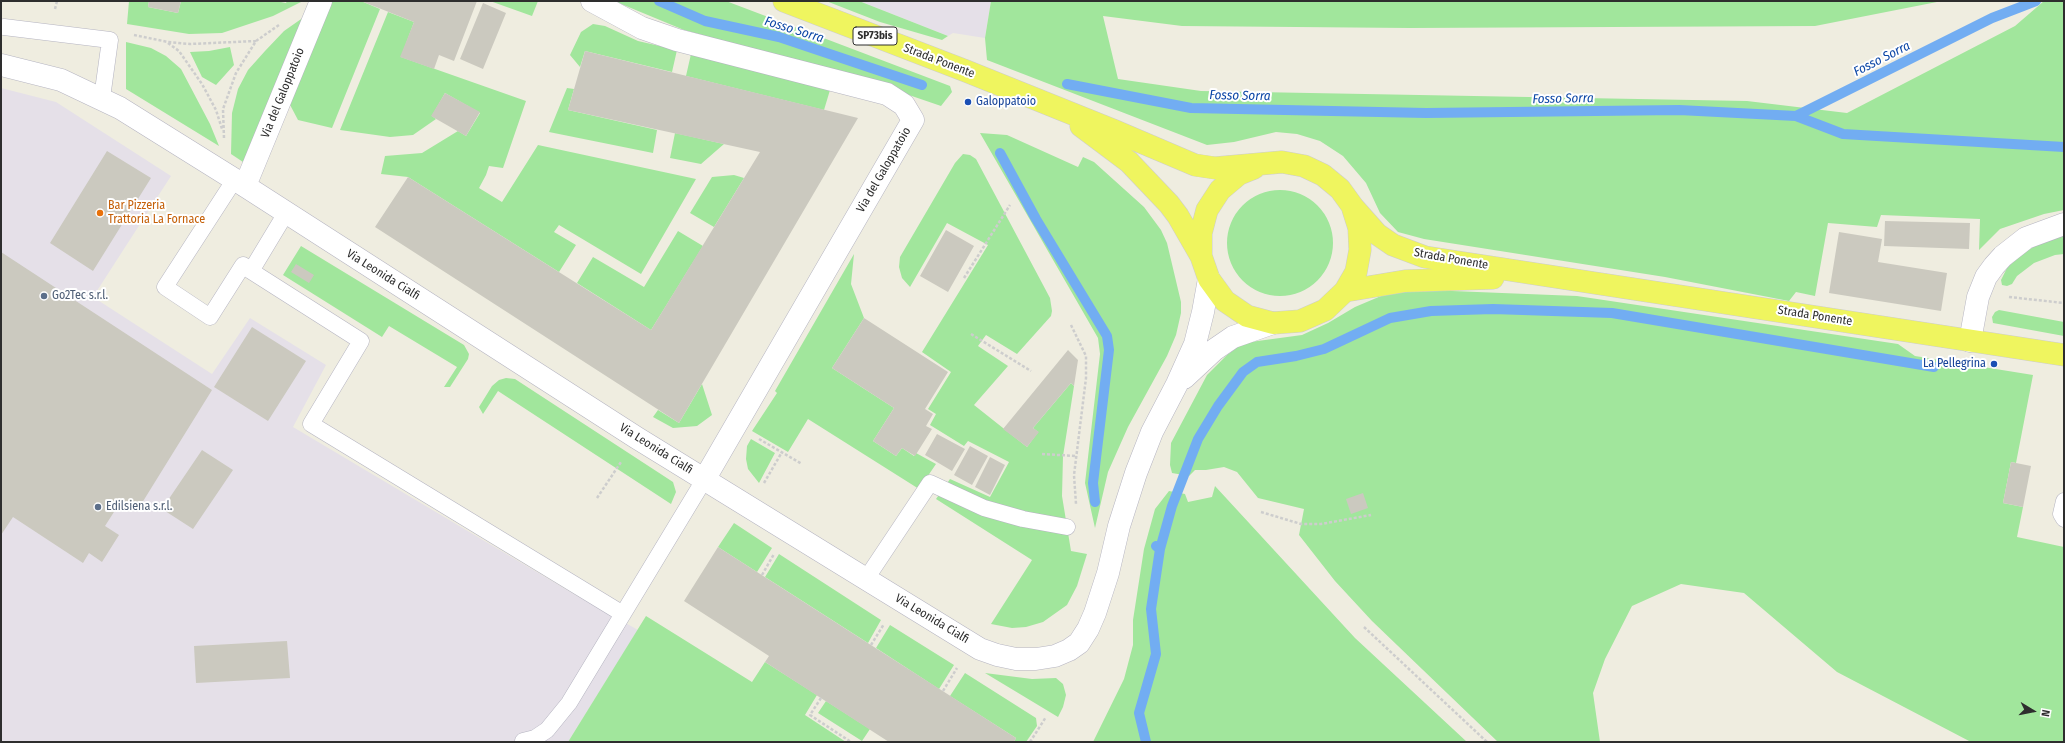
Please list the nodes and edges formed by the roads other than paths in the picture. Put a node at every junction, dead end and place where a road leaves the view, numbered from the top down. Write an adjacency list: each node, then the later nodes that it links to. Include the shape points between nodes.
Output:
1 (321, 1): 9 (street, Via del Galoppatoio)
2 (592, 1): 22 (street, Via del Galoppatoio, via 642,28 678,40 887,94 904,105 914,120)
3 (784, 1): 7 (main road, Strada Ponente / SP73bis)
4 (4, 27): 6 (lane, via 110,40)
5 (4, 70): 6 (street, Via Leonida Cialfi, via 61,80)
6 (102, 98): 9 (street, Via Leonida Cialfi)
7 (1049, 104): 8 (main road, Strada Ponente, via 1195,165 1215,168); 13 (main road, Strada Ponente, via 1106,144 1141,173 1178,216)
8 (1261, 165): 10 (main road, Strada Ponente, via 1282,162 1304,166 1323,175 1340,189); 13 (main road, Strada Ponente, via 1239,174 1216,196 1207,210 1201,233)
9 (240, 182): 11 (street, Via Leonida Cialfi); 14 (lane, via 165,287 210,317 243,265)
10 (1352, 207): 15 (main road, Strada Ponente, via 1377,234 1409,252 1443,260); 17 (main road, Strada Ponente, via 1359,228 1360,250 1356,272)
11 (286, 213): 14 (lane); 22 (street, Via Leonida Cialfi)
12 (2064, 224): 19 (street, via 2036,233 2015,245 1994,266 1986,277 1978,297)
13 (1201, 256): 16 (main road, Strada Ponente)
14 (251, 271): 27 (lane, via 361,340 311,424)
15 (1566, 277): 17 (main road, Strada Ponente, via 1435,279); 19 (main road, Strada Ponente)
16 (1208, 279): 18 (main road, Strada Ponente, via 1225,301 1247,316); 21 (street, Via Leonida Cialfi, via 1200,327)
17 (1345, 291): 18 (main road, Strada Ponente, via 1326,310 1300,322)
18 (1273, 324): 21 (street, Via Leonida Cialfi, via 1224,342)
19 (1970, 341): 20 (main road, Strada Ponente)
20 (2064, 355)
21 (1177, 384): 26 (street, Via Leonida Cialfi, via 1152,432 1136,473 1095,613 1079,643 1069,650 1055,656 1036,659 1016,659 997,655 980,649)
22 (704, 480): 26 (street, Via Leonida Cialfi); 27 (lane)
23 (2064, 501): 24 (lane, via 2061,514)
24 (2064, 519)
25 (1067, 527): 26 (lane, via 1023,519 984,508 930,483)
26 (866, 579)
27 (623, 614): 28 (lane, via 559,718 535,738)
28 (524, 741)

